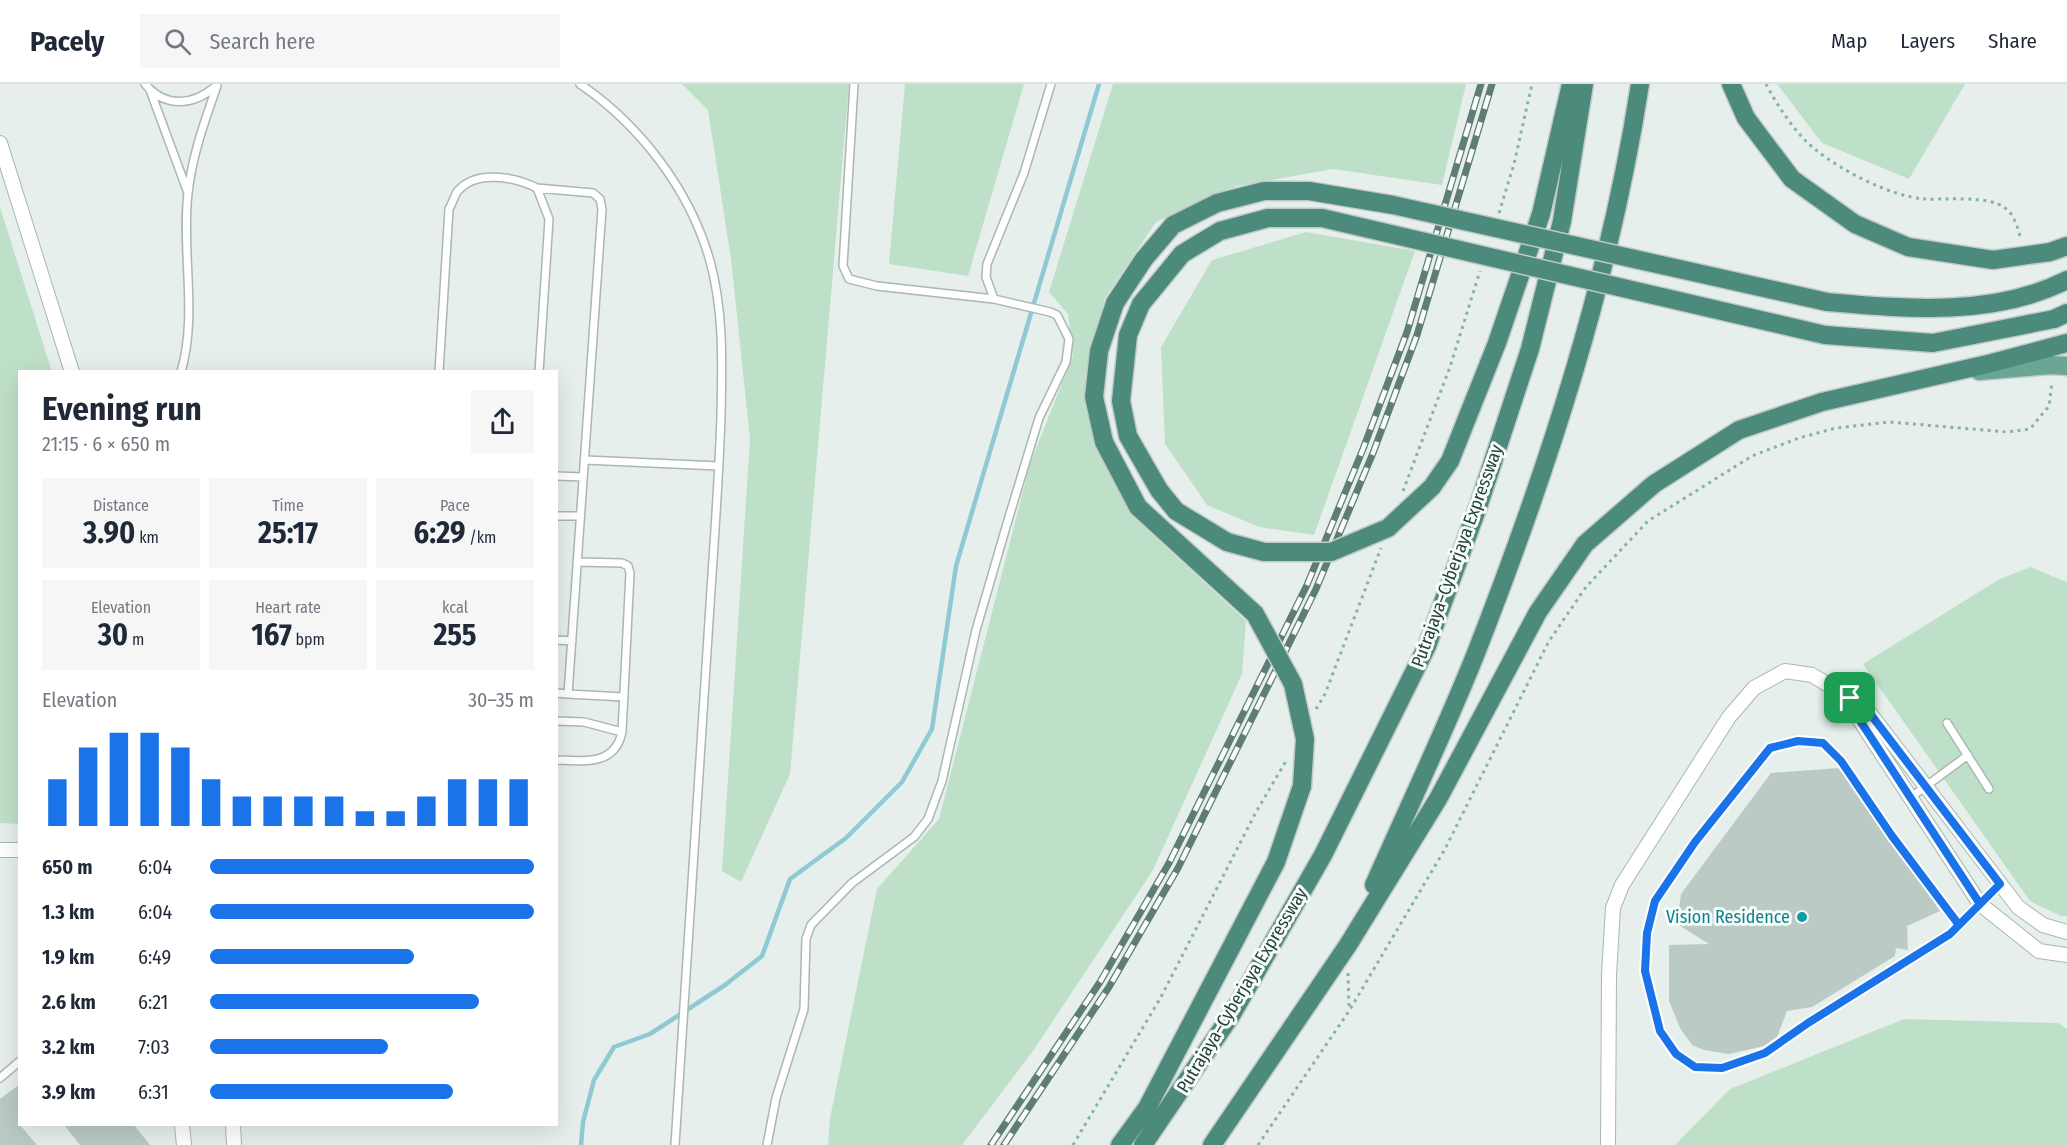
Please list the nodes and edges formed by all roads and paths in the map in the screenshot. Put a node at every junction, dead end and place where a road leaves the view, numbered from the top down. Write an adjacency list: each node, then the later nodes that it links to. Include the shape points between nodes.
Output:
1 (145, 84): 12 (lane)
2 (580, 84): 32 (lane, via 604,100 638,134 669,174 692,213 709,259 723,340)
3 (854, 84): 21 (lane, via 844,272 849,279 868,284)
4 (1051, 84): 21 (lane, via 1024,173 987,264 986,277)
5 (1532, 84): 16 (path, via 1514,164)
6 (1571, 84): 22 (highway, bridge, via 1542,214 1497,343 1450,461 1432,488 1388,528 1330,552 1264,552 1227,542 1176,511 1128,436 1121,401 1128,335 1141,304 1182,254 1220,231 1268,218 1322,218 1826,335 1933,343 2054,319)
7 (1584, 84): 75 (highway, Putrajaya–Cyberjaya Expressway, via 1562,221 1530,349 1427,646 1323,855 1232,1014)
8 (1640, 84): 62 (highway, via 1630,152 1578,360 1527,515 1475,655)
9 (1731, 84): 18 (highway, via 1746,118 1792,179 1854,224 1908,247 1992,260)
10 (1766, 84): 17 (path, via 1815,150 1869,183 1920,199 1985,201 2005,207)
11 (217, 85): 12 (lane, via 192,101 162,99); 15 (lane, via 200,134)
12 (150, 90): 15 (lane)
13 (0, 143): 25 (street)
14 (537, 188): 27 (lane, via 500,177 476,180 458,191 449,209); 28 (lane, via 549,219); 31 (lane, via 593,193 600,199 602,209)
15 (188, 193): 26 (lane, via 189,283 186,356)
16 (1496, 220)
17 (2022, 242)
18 (2067, 246)
19 (1482, 266): 35 (path, via 1450,367)
20 (2067, 280): 74 (highway, bridge, via 2049,290 1983,305 1934,309 1827,302 1393,205 1309,191 1254,194 1217,203 1173,225 1115,303 1099,351 1094,396 1104,442 1138,507 1255,614 1293,684 1305,739 1302,786 1276,862 1147,1108)
21 (994, 299): 72 (lane, via 1057,315 1069,339 1066,362 1039,418 1006,527 976,630 942,781 928,819 914,837 852,884 811,925 806,939 804,1009 776,1098)
22 (2067, 313)
23 (2067, 343): 29 (highway)
24 (2067, 366): 29 (main road, via 2051,364)
25 (71, 370)
26 (182, 370)
27 (438, 370)
28 (539, 370)
29 (1940, 375): 62 (highway, via 1822,402 1739,430 1654,484 1585,544 1538,612 1438,799)
30 (2052, 382): 64 (path, via 2049,406 2030,429 2007,432 1890,422 1836,428 1752,456 1648,521 1586,587 1549,641 1445,849)
31 (585, 460): 32 (lane); 34 (lane)
32 (719, 466): 71 (lane)
33 (558, 476): 34 (lane)
34 (583, 477): 37 (lane)
35 (1399, 501)
36 (558, 516): 37 (lane)
37 (580, 516): 39 (lane)
38 (1382, 546): 46 (path, via 1325,694)
39 (577, 562): 41 (lane); 44 (lane, via 628,566)
40 (558, 640): 41 (lane)
41 (572, 641): 43 (lane)
42 (558, 693): 43 (lane)
43 (568, 694): 44 (lane)
44 (624, 697): 49 (lane)
45 (1850, 698): 53 (street, via 1865,707); 55 (street, via 1855,713); 78 (street, via 1812,675 1785,671 1754,688 1729,717 1622,885 1613,908 1609,975)
46 (1313, 714)
47 (558, 721): 49 (lane, via 584,722)
48 (1947, 723): 51 (lane)
49 (622, 732): 52 (lane, via 617,749 604,758)
50 (1290, 753): 73 (path, via 1161,997)
51 (1968, 755): 53 (lane); 54 (lane)
52 (558, 760)
53 (1925, 787): 55 (lane); 58 (street)
54 (1989, 789)
55 (1910, 798): 59 (street)
56 (0, 850): 57 (street)
57 (18, 850)
58 (2000, 884): 59 (lane); 61 (street, via 2018,907 2043,925)
59 (1980, 904): 60 (lane); 63 (street, via 2039,951)
60 (1959, 925): 60 (lane, via 1841,761 1823,743 1798,741 1770,748 1695,842 1655,901 1647,933 1645,971 1660,1031 1676,1054 1695,1067 1722,1068 1765,1053)
61 (2067, 932)
62 (1348, 945): 64 (path); 76 (highway)
63 (2067, 955)
64 (1349, 1011): 77 (path)
65 (18, 1063): 66 (lane)
66 (0, 1078)
67 (182, 1126): 69 (street)
68 (233, 1126): 70 (street)
69 (184, 1145)
70 (234, 1145)
71 (675, 1145)
72 (767, 1145)
73 (1073, 1145)
74 (1120, 1145)
75 (1143, 1145)
76 (1212, 1145)
77 (1258, 1145)
78 (1608, 1145)

